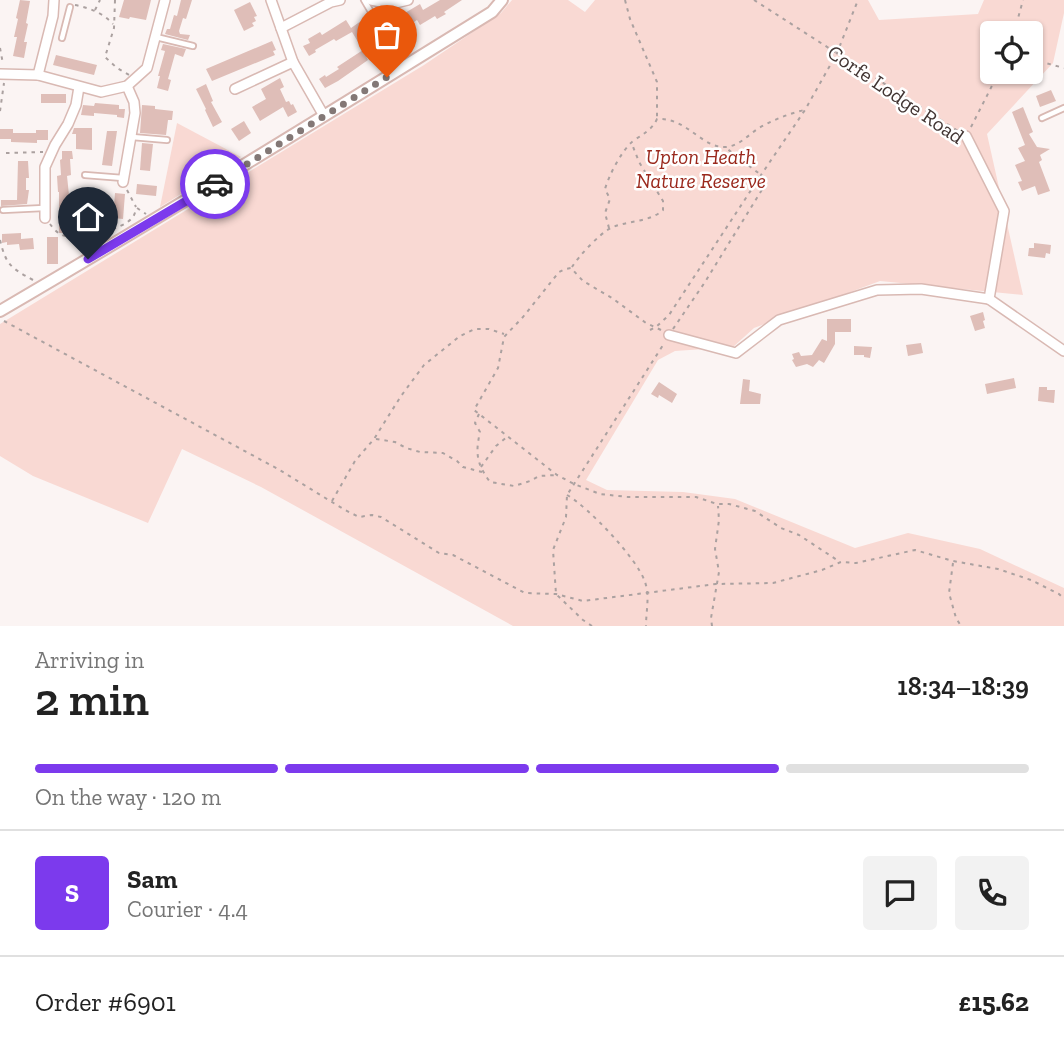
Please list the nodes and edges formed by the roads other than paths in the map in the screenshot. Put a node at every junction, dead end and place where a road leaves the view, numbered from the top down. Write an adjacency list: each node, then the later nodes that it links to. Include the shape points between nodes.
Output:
1 (54, 0): 11 (street)
2 (165, 0): 13 (street)
3 (271, 0): 10 (street)
4 (340, 0): 10 (street)
5 (364, 0): 16 (lane, via 388,44)
6 (371, 0): 7 (street, via 391,4)
7 (408, 0)
8 (502, 0): 24 (street, via 492,12)
9 (71, 6): 12 (lane)
10 (281, 28): 17 (street)
11 (49, 29): 12 (lane); 19 (street)
12 (64, 32): 14 (lane)
13 (154, 37): 15 (lane); 20 (street, via 147,68)
14 (62, 38)
15 (193, 46)
16 (372, 57)
17 (293, 62): 22 (street); 24 (street)
18 (2, 74): 19 (street)
19 (38, 75): 21 (street)
20 (129, 79): 21 (street, via 101,92); 27 (street, via 135,113)
21 (79, 87): 32 (street, via 76,105 46,167)
22 (235, 89)
23 (1064, 108): 25 (lane)
24 (324, 116): 34 (street)
25 (1042, 117)
26 (966, 136): 33 (street, Corfe Lodge Road, via 1004,211)
27 (131, 137): 28 (lane); 30 (street)
28 (167, 141)
29 (85, 175): 30 (lane)
30 (123, 180)
31 (3, 210): 32 (lane)
32 (45, 213)
33 (989, 299): 35 (street, via 920,289 877,290 779,320 736,353); 36 (street)
34 (0, 311)
35 (669, 335)
36 (1064, 351)

